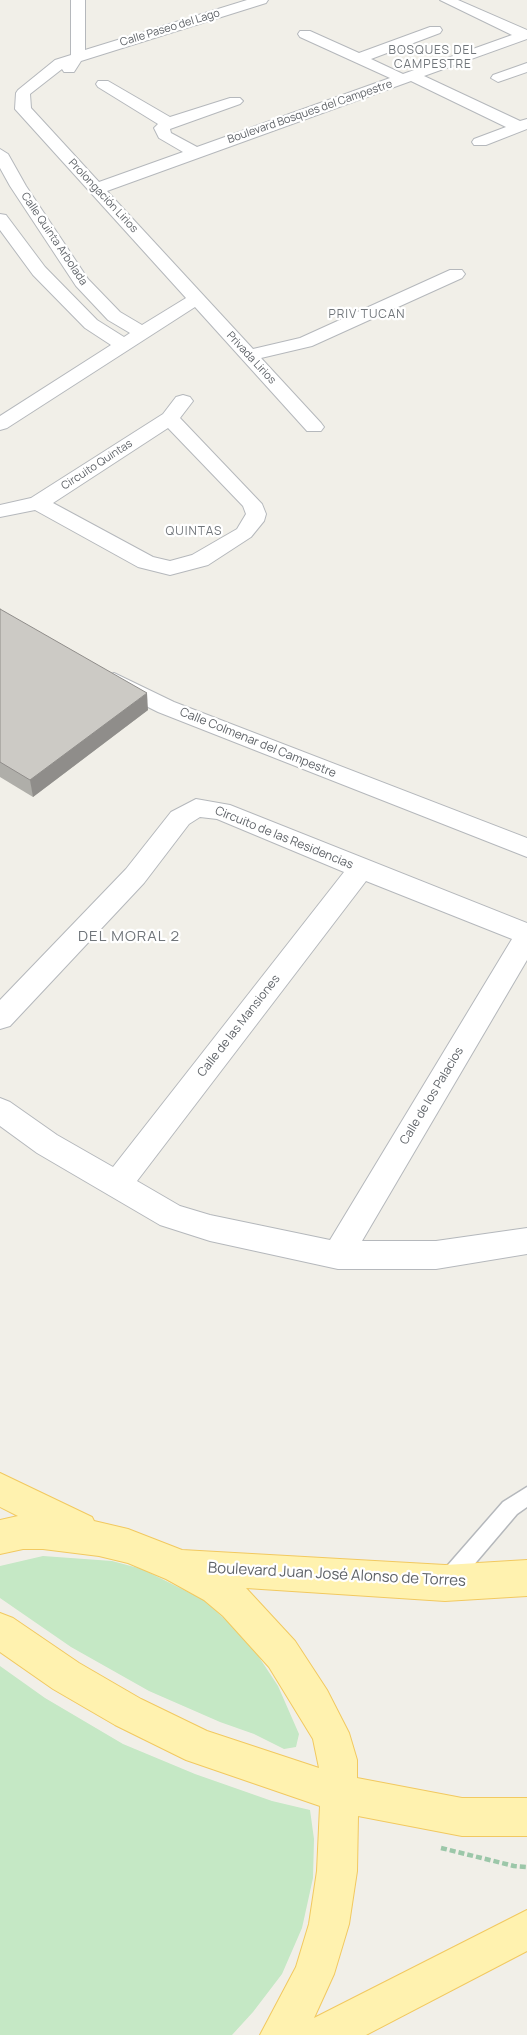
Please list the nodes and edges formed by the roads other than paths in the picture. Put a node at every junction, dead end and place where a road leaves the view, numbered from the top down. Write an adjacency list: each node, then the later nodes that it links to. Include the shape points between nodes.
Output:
1 (78, 0): 7 (street)
2 (261, 0): 7 (street, Calle Paseo del Lago)
3 (454, 1): 6 (street)
4 (435, 30): 8 (street)
5 (305, 34): 8 (street)
6 (524, 38): 10 (street, Boulevard Bosques del Campestre)
7 (78, 55): 21 (street, Prolongación Lirios, via 72,66 56,81 23,101 23,109)
8 (357, 58): 10 (street)
9 (527, 67): 11 (street)
10 (408, 77): 15 (street); 17 (street, Boulevard Bosques del Campestre)
11 (498, 78)
12 (103, 84): 14 (street)
13 (235, 101): 14 (street)
14 (168, 123): 17 (street, via 162,128 164,134)
15 (523, 126): 16 (street)
16 (480, 142)
17 (194, 152): 21 (street, Boulevard Bosques del Campestre)
18 (0, 154): 19 (street, Calle Quinta Arbolada)
19 (18, 186): 20 (street); 26 (street, Calle Quinta Arbolada, via 82,282 101,304)
20 (0, 189)
21 (96, 189): 25 (street, Prolongación Lirios)
22 (0, 220): 23 (street)
23 (8, 243): 27 (street, via 91,324)
24 (456, 274): 28 (street, via 306,342 297,354)
25 (192, 294): 26 (street); 28 (street, Privada Lirios)
26 (136, 330): 27 (street)
27 (117, 341): 30 (street); 32 (street)
28 (255, 362): 33 (street, Privada Lirios)
29 (183, 401): 31 (street, Circuito Quintas)
30 (0, 406)
31 (170, 418): 34 (street, Circuito Quintas); 34 (street, via 252,504 256,514 244,533 200,560 170,568 146,562)
32 (0, 424)
33 (314, 427)
34 (38, 503): 35 (street, Circuito Quintas)
35 (0, 511)
36 (94, 671): 37 (street, Calle Colmenar del Campestre, via 166,707)
37 (527, 848)
38 (361, 869): 39 (street, Circuito de las Residencias); 40 (street, Circuito de las Residencias, via 222,811 196,808 180,818 135,876); 42 (street, Calle de las Mansiones)
39 (527, 936): 44 (street, Calle de los Palacios)
40 (0, 1018)
41 (0, 1110): 42 (street, via 47,1144)
42 (118, 1183): 44 (street, via 171,1216 262,1240)
43 (527, 1241): 44 (street, via 436,1255)
44 (338, 1254)
45 (0, 1489): 48 (main road)
46 (527, 1496): 51 (lane, via 510,1508)
47 (0, 1537): 48 (main road, via 43,1532)
48 (99, 1539): 49 (main road, via 128,1546)
49 (178, 1566): 51 (main road, Boulevard Juan José Alonso de Torres); 53 (main road, via 236,1603 282,1654 330,1733 338,1760)
50 (527, 1578): 51 (main road, Boulevard Juan José Alonso de Torres)
51 (445, 1583)
52 (0, 1631): 53 (main road, via 74,1681 199,1747)
53 (337, 1793): 54 (main road, via 462,1817); 56 (main road, via 337,1871 329,1924 314,1974)
54 (527, 1817)
55 (527, 1930): 57 (main road)
56 (281, 2035)
57 (323, 2035)

